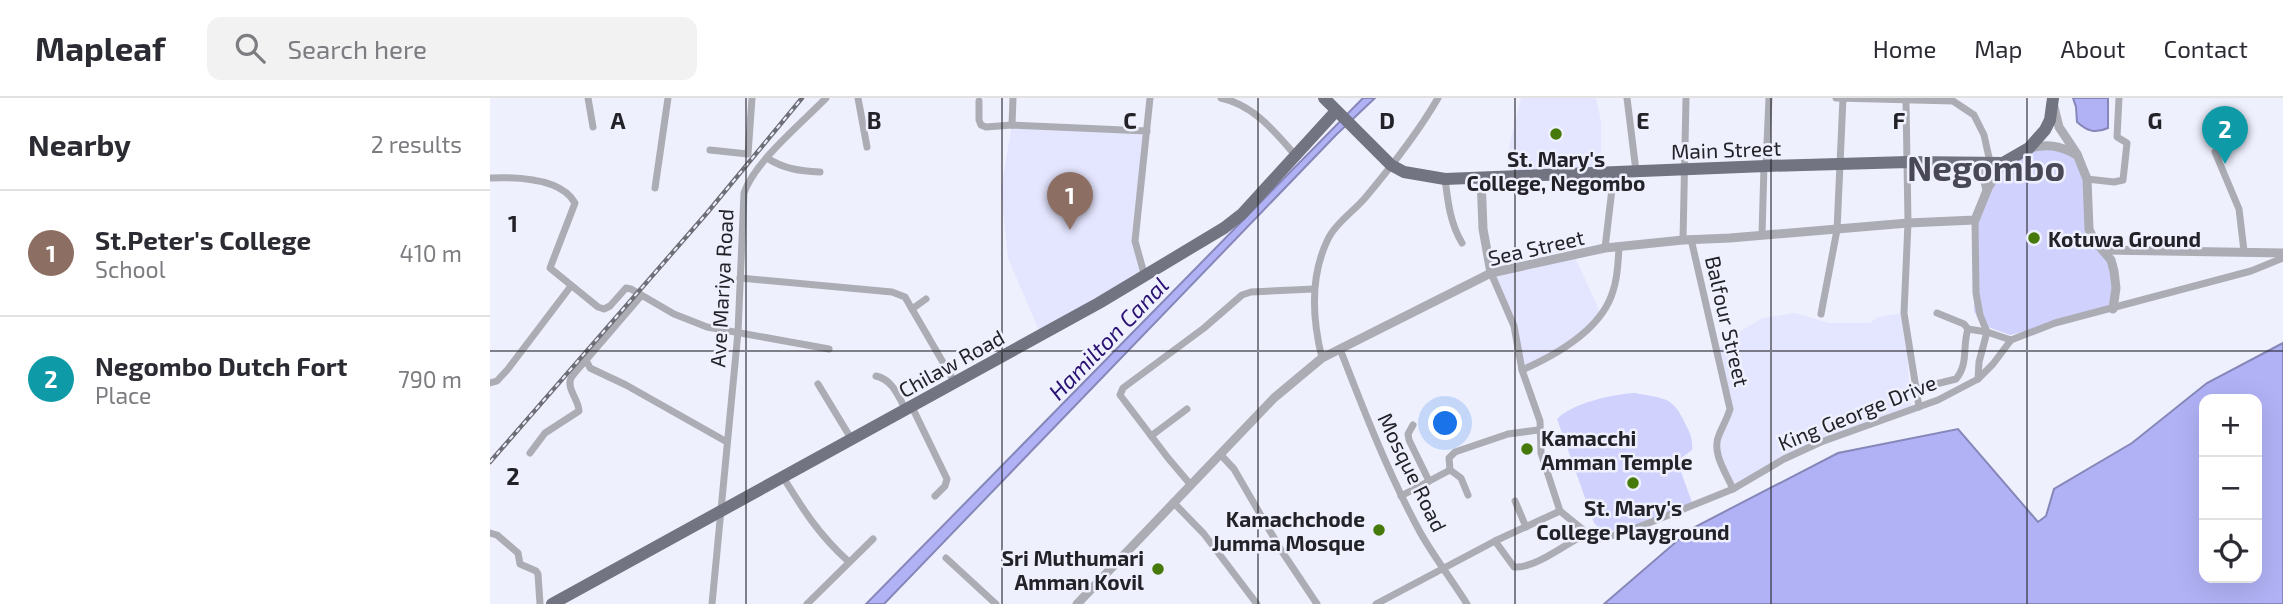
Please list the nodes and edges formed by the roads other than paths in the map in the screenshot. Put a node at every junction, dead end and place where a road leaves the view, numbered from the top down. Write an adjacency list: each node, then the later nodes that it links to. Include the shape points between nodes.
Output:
1 (589, 98): 23 (street)
2 (668, 98): 47 (street)
3 (752, 98): 27 (street, via 748,154)
4 (826, 98): 31 (street, Ave Mariya Road)
5 (858, 98): 25 (street)
6 (1013, 98): 22 (street)
7 (1150, 98): 24 (street)
8 (1221, 98): 17 (street)
9 (1324, 98): 21 (main road, Main Street)
10 (1438, 98): 36 (street)
11 (1627, 98): 40 (street)
12 (1686, 98): 39 (street, Balfour Street)
13 (1769, 98): 37 (street)
14 (1836, 98): 15 (street)
15 (1843, 98): 19 (street); 38 (street)
16 (2119, 98): 45 (street, via 2118,137 2127,143 2123,180)
17 (1237, 100): 30 (street, via 1268,124)
18 (979, 101): 22 (street, via 981,125)
19 (1906, 101): 32 (street); 34 (street, via 1953,101 1974,116)
20 (2053, 102): 26 (main road, via 2045,130); 29 (street, via 2059,127)
21 (1336, 111): 30 (main road, Chilaw Road); 36 (main road, Main Street)
22 (1012, 125): 24 (street)
23 (593, 127)
24 (1147, 131): 62 (street, via 1135,241)
25 (867, 147)
26 (2029, 148): 29 (street, via 2054,145); 35 (main road)
27 (709, 150)
28 (2216, 152): 58 (street, via 2239,209)
29 (2077, 154): 45 (street)
30 (1296, 156): 62 (main road, Chilaw Road, via 1242,214)
31 (767, 158): 41 (street, via 779,166); 63 (street, Ave Mariya Road, via 744,193)
32 (1908, 162): 33 (main road, Main Street); 38 (main road, Main Street); 50 (street)
33 (1972, 162): 34 (main road, Main Street); 48 (street, via 1981,170)
34 (1990, 162): 35 (main road, Main Street)
35 (2003, 163): 48 (street)
36 (1391, 165): 46 (main road, Main Street, via 1404,172); 65 (street, via 1330,234)
37 (1765, 166): 38 (main road, Main Street); 39 (main road, Main Street); 52 (street)
38 (1839, 166): 51 (street)
39 (1685, 169): 40 (main road, Main Street); 53 (street, Balfour Street)
40 (1636, 171): 42 (main road, Main Street)
41 (820, 172)
42 (1614, 172): 43 (main road, Main Street); 55 (street)
43 (1480, 177): 46 (main road, Main Street); 61 (street)
44 (490, 178): 64 (street, via 543,183 572,197 575,203 550,268)
45 (2087, 178): 57 (street, via 2090,229)
46 (1445, 179): 54 (street, via 1450,217)
47 (655, 188)
48 (1987, 191): 49 (street)
49 (1975, 220): 50 (street, Sea Street); 74 (street, via 1976,293)
50 (1908, 223): 51 (street, Sea Street); 86 (street, via 1904,313)
51 (1837, 230): 52 (street, Sea Street); 71 (street)
52 (1762, 235): 53 (street, Sea Street)
53 (1687, 240): 56 (street, Sea Street); 101 (street, Balfour Street, via 1730,408 1717,438 1717,451)
54 (1462, 243)
55 (1605, 248): 56 (street, Sea Street); 61 (street, Sea Street)
56 (1619, 248): 80 (street, via 1614,290 1601,314 1555,355)
57 (2104, 250): 58 (street); 69 (street, via 2116,280)
58 (2244, 251): 59 (street)
59 (2283, 253)
60 (2283, 258): 69 (street)
61 (1491, 272): 77 (street, Sea Street); 80 (street, via 1514,326)
62 (1145, 276): 84 (main road, Chilaw Road)
63 (740, 278): 68 (street, via 892,292 905,297); 73 (street, Ave Mariya Road)
64 (571, 286): 66 (street, via 604,309 626,288); 83 (street, via 508,369)
65 (1314, 289): 78 (street); 92 (street, via 1242,295 1123,388 1120,395)
66 (641, 296): 73 (street, via 707,327); 79 (street)
67 (926, 299): 68 (street)
68 (912, 309): 84 (street)
69 (2113, 309): 75 (street)
70 (1937, 313): 72 (street)
71 (1821, 314)
72 (1968, 329): 74 (street); 86 (street, via 1961,374)
73 (737, 332): 76 (street); 94 (street, Ave Mariya Road)
74 (1987, 332): 75 (street); 82 (street)
75 (2011, 340): 82 (street, King George Drive)
76 (829, 349)
77 (1340, 349): 78 (street, Sea Street); 104 (street, Mosque Road)
78 (1322, 358): 96 (street, Sea Street, via 1274,398)
79 (586, 360): 94 (street, via 590,368); 95 (street, via 569,385 579,411 545,433)
80 (1522, 370): 91 (street, via 1540,421)
81 (876, 376): 88 (street, via 891,384)
82 (1978, 379): 87 (street, King George Drive)
83 (490, 383)
84 (955, 383): 88 (main road, Chilaw Road)
85 (818, 384): 93 (street)
86 (1916, 389): 87 (street)
87 (1919, 407): 101 (street, King George Drive, via 1821,442)
88 (909, 409): 93 (main road, Chilaw Road); 103 (street, via 947,479)
89 (1187, 410): 92 (street)
90 (1413, 425): 99 (street, via 1409,440)
91 (1538, 430): 97 (street, via 1508,434 1455,452 1449,458); 108 (street)
92 (1151, 436): 100 (street)
93 (852, 440): 98 (main road, Chilaw Road)
94 (727, 442): 107 (street, Ave Mariya Road)
95 (530, 453)
96 (1220, 454): 100 (street, Sea Street); 124 (street, via 1234,469)
97 (1450, 470): 99 (street); 102 (street, via 1461,478)
98 (783, 477): 107 (main road, Chilaw Road); 115 (street, via 809,520)
99 (1429, 481): 104 (street)
100 (1190, 484): 106 (street, Sea Street)
101 (1733, 489): 111 (street, King George Drive, via 1629,531 1600,539)
102 (1468, 495)
103 (935, 496)
104 (1401, 496): 116 (street, Mosque Road)
105 (1515, 501): 109 (street)
106 (1173, 502): 122 (street, Sea Street); 123 (street, via 1204,534)
107 (720, 511): 118 (main road, Chilaw Road); 119 (street, Ave Mariya Road)
108 (1560, 511): 109 (street); 111 (street)
109 (1526, 527): 113 (street)
110 (490, 533): 117 (street, via 518,552 520,564 536,571)
111 (1587, 533): 113 (street, via 1520,568 1514,567)
112 (873, 539): 115 (street)
113 (1496, 541): 116 (street)
114 (946, 558): 121 (street)
115 (849, 562): 120 (street)
116 (1444, 568): 125 (street); 126 (street, Mosque Road)
117 (540, 604)
118 (552, 604)
119 (712, 604)
120 (807, 604)
121 (996, 604)
122 (1077, 604)
123 (1257, 604)
124 (1317, 604)
125 (1376, 604)
126 (1467, 604)

